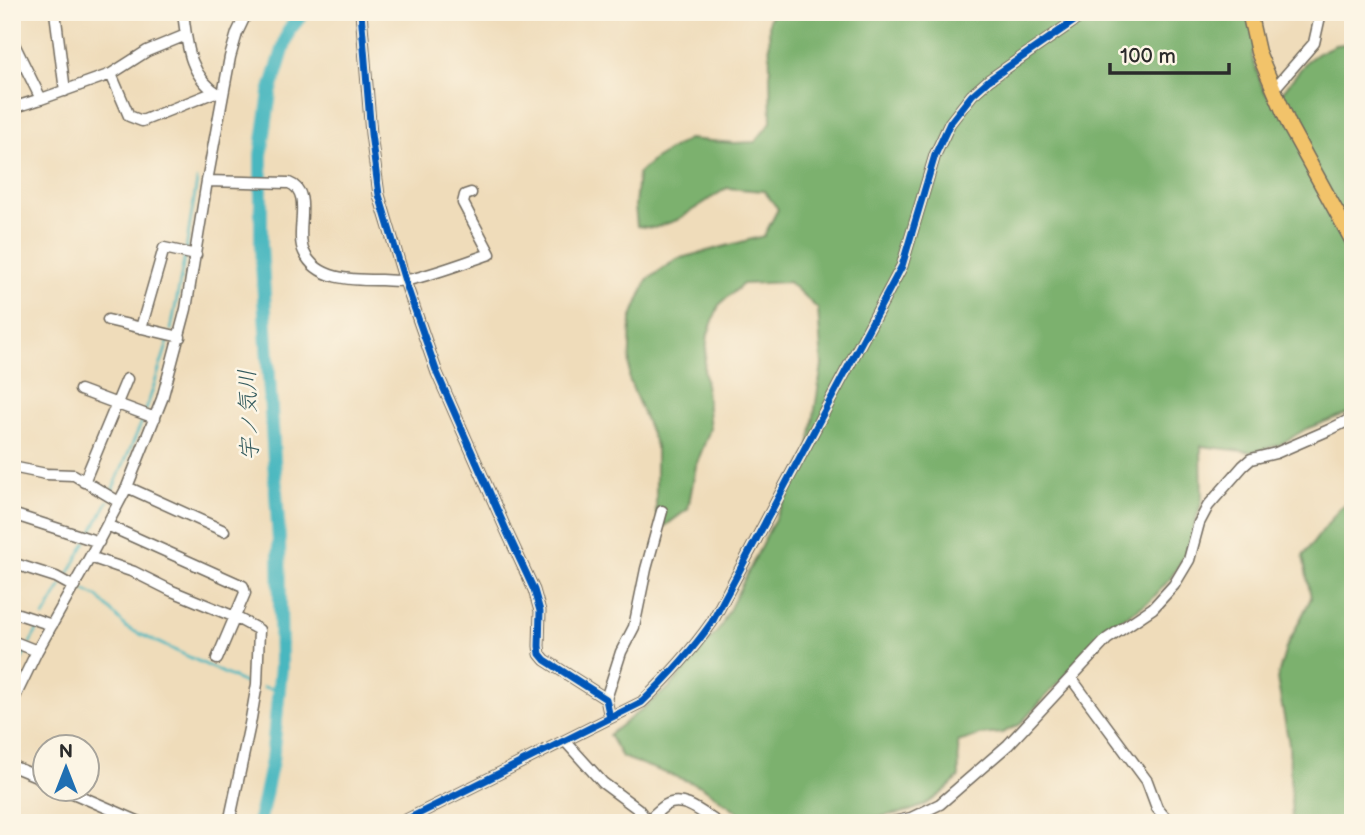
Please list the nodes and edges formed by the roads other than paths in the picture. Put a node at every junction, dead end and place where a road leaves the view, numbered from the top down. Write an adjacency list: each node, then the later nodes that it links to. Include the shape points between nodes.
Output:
1 (55, 12): 12 (street)
2 (183, 12): 8 (street)
3 (247, 12): 13 (street)
4 (361, 12): 20 (street, via 379,195)
5 (1087, 12): 51 (street, via 989,80 950,123 935,155 902,266 712,622 694,648 642,702)
6 (1249, 12): 11 (main road)
7 (1321, 12): 11 (street, via 1314,43)
8 (186, 34): 10 (street); 13 (street, via 198,75)
9 (12, 40): 14 (street)
10 (111, 74): 12 (street); 13 (street, via 129,116 142,121)
11 (1273, 90): 18 (main road)
12 (65, 91): 14 (street)
13 (218, 95): 16 (street)
14 (41, 99): 15 (street)
15 (12, 108)
16 (207, 181): 19 (street); 20 (street, via 294,185 301,193 302,246 309,261 342,279)
17 (471, 193): 20 (street, via 463,203 490,254)
18 (1353, 242)
19 (196, 255): 22 (street, via 164,248); 23 (street)
20 (405, 281): 49 (street, via 437,373 534,590 541,621 540,654)
21 (108, 320): 22 (street)
22 (141, 328): 23 (street)
23 (180, 337): 27 (street)
24 (127, 379): 26 (street)
25 (80, 390): 26 (street)
26 (117, 403): 27 (street); 30 (street)
27 (155, 418): 31 (street)
28 (1353, 418): 47 (street, via 1243,466 1208,506 1189,560 1174,585 1153,608 1107,639)
29 (12, 467): 30 (street, via 74,475)
30 (84, 482): 32 (street)
31 (127, 487): 32 (street); 36 (street)
32 (119, 502): 35 (street)
33 (662, 511): 49 (street, via 634,627)
34 (12, 514): 37 (street)
35 (107, 526): 37 (street); 42 (street, via 243,586 245,593)
36 (224, 531)
37 (99, 541): 38 (street)
38 (90, 557): 40 (street); 42 (street)
39 (12, 563): 40 (street)
40 (74, 587): 43 (street)
41 (12, 612): 43 (street)
42 (235, 617): 46 (street); 60 (street, via 259,630 257,684)
43 (52, 625): 45 (street)
44 (12, 641): 45 (street)
45 (37, 651): 48 (street)
46 (217, 659)
47 (1072, 678): 57 (street, via 1007,745 940,804); 64 (street, via 1147,781 1157,808)
48 (15, 688): 50 (street)
49 (606, 699): 51 (street)
50 (12, 703)
51 (610, 718): 52 (street)
52 (565, 741): 56 (street); 58 (street, via 603,783)
53 (12, 766): 54 (street)
54 (32, 774)
55 (100, 804): 59 (street)
56 (415, 819): 61 (street)
57 (911, 820): 63 (street)
58 (649, 821): 62 (street, via 673,802 686,803)
59 (142, 823)
60 (229, 823)
61 (400, 823)
62 (718, 823)
63 (889, 823)
64 (1170, 823)

